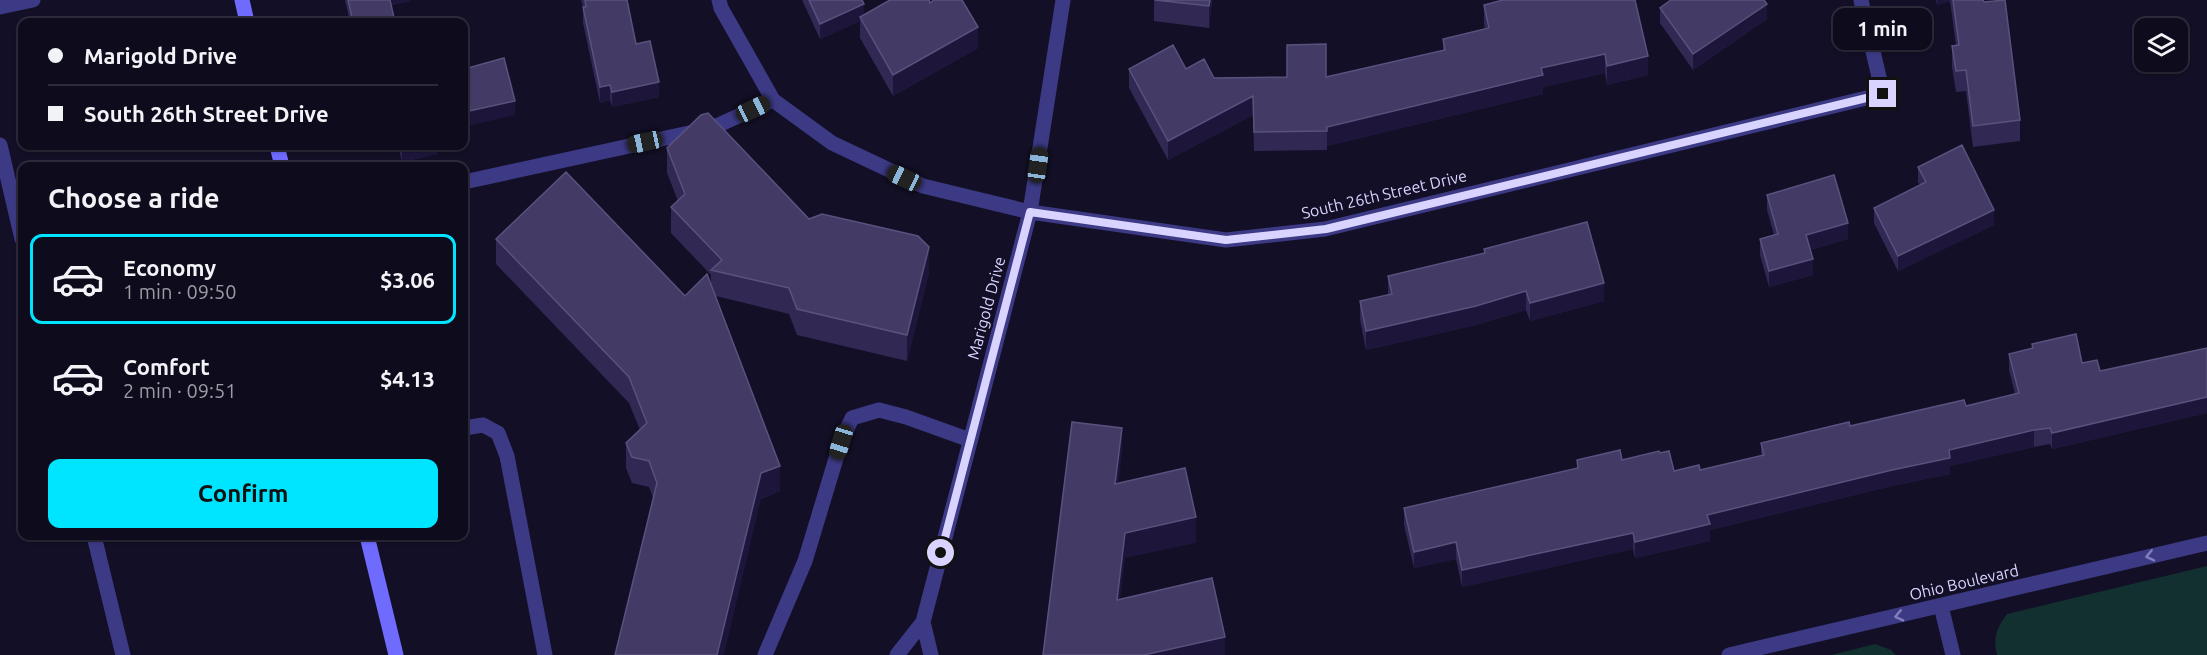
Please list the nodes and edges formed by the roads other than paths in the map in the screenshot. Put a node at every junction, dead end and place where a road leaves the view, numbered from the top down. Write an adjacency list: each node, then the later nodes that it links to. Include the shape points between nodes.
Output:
1 (33, 0): 6 (street)
2 (242, 0): 7 (main road)
3 (719, 0): 8 (street, South 26th Street Drive)
4 (1063, 0): 11 (street, Marigold Drive)
5 (1861, 0): 11 (street, South 26th Street Drive, via 1883,94 1326,229 1226,240)
6 (0, 7)
7 (246, 18)
8 (773, 100): 10 (street, via 712,128); 11 (street, South 26th Street Drive, via 832,143 923,186)
9 (0, 146): 12 (street)
10 (468, 181)
11 (1030, 212): 14 (street, Marigold Drive)
12 (18, 222)
13 (468, 427): 22 (street, via 483,425 498,433 507,456)
14 (970, 440): 19 (street, Marigold Drive); 23 (street, via 879,410 852,418 805,561)
15 (95, 540): 20 (street)
16 (368, 540): 21 (main road)
17 (2207, 543): 18 (street, Ohio Boulevard, one-way to 18)
18 (1941, 606): 26 (street, Ohio Boulevard, one-way to 26); 27 (street)
19 (923, 621): 24 (street, Marigold Drive); 25 (street, Marigold Drive)
20 (123, 655)
21 (396, 655)
22 (545, 655)
23 (765, 655)
24 (897, 655)
25 (931, 655)
26 (1729, 655)
27 (1953, 655)

